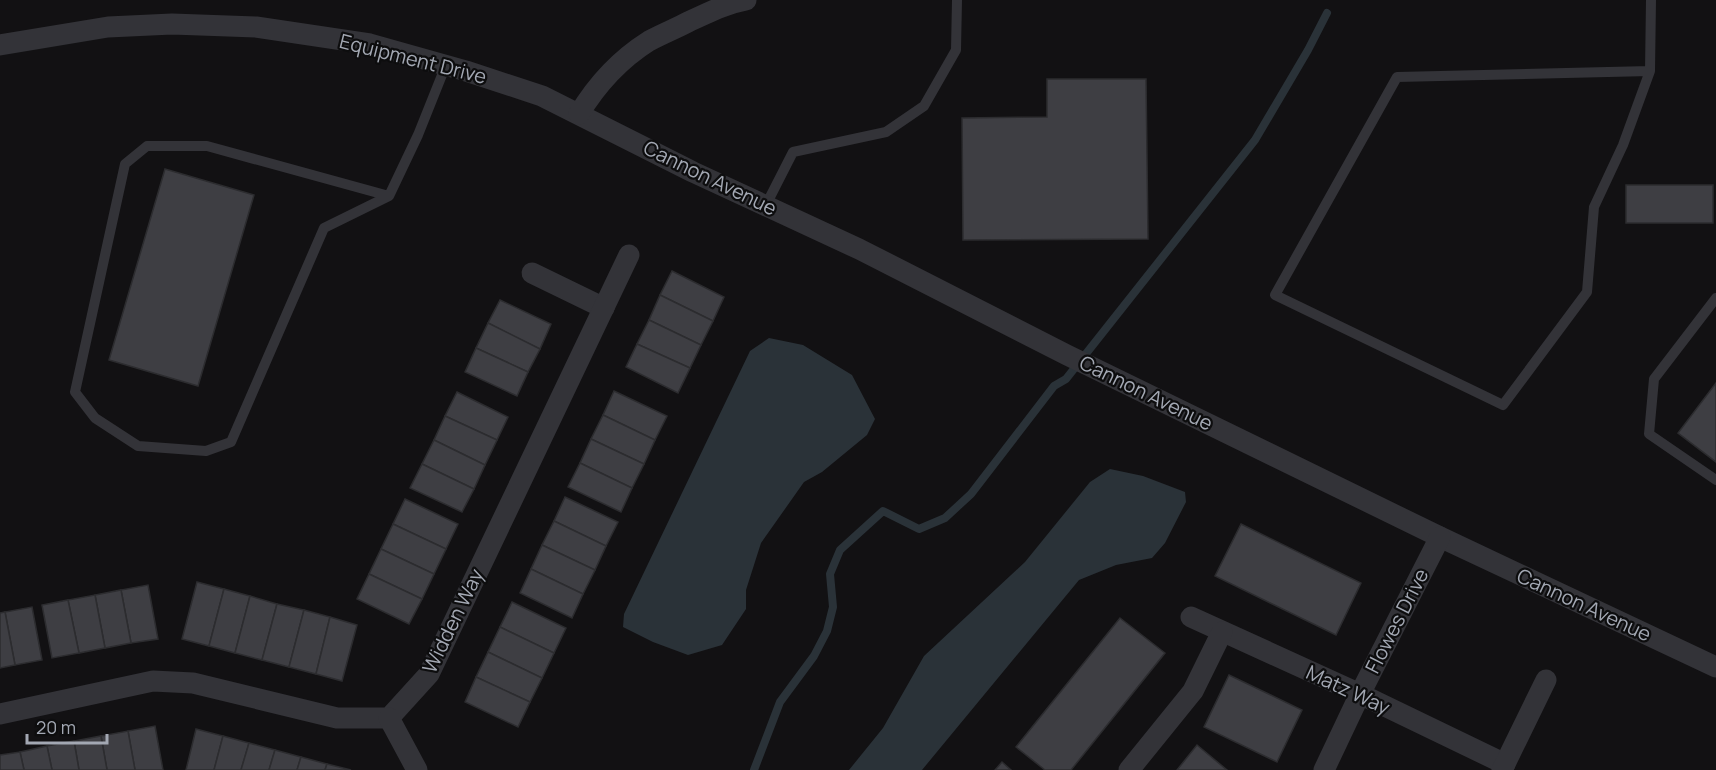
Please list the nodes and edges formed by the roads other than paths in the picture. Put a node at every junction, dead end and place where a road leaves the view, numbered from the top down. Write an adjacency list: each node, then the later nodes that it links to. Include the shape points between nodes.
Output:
1 (746, 0): 7 (street, via 728,3 650,40 625,57)
2 (957, 0): 9 (lane, via 956,50 924,106 886,132 794,152)
3 (1651, 0): 6 (lane)
4 (0, 45): 5 (street, Equipment Drive, via 108,27 256,27 370,44)
5 (446, 65): 7 (street, Equipment Drive, via 542,96); 8 (lane)
6 (1650, 71): 6 (lane, via 1397,76 1275,295 1503,405 1587,292 1594,207 1623,145)
7 (579, 114): 9 (street, Cannon Avenue)
8 (389, 196): 8 (lane, via 324,228 231,442 206,451 138,446 95,418 75,392 125,164 147,146 207,146)
9 (766, 205): 15 (street, Cannon Avenue)
10 (629, 255): 13 (street, Widden Way)
11 (532, 273): 13 (street)
12 (1716, 298): 14 (lane, via 1654,379 1649,434)
13 (604, 308): 22 (street, Widden Way, via 429,674)
14 (1716, 480)
15 (1440, 537): 18 (street, Cannon Avenue); 20 (street, Flowes Drive)
16 (1191, 617): 17 (street, Matz Way)
17 (1222, 632): 20 (street, Matz Way); 25 (street, via 1193,691)
18 (1716, 667)
19 (1546, 680): 23 (street)
20 (1360, 694): 23 (street, Matz Way); 26 (street, Flowes Drive)
21 (0, 714): 22 (street, via 153,681 192,682 337,718)
22 (389, 718): 24 (street)
23 (1503, 767)
24 (417, 770)
25 (1129, 770)
26 (1324, 770)

